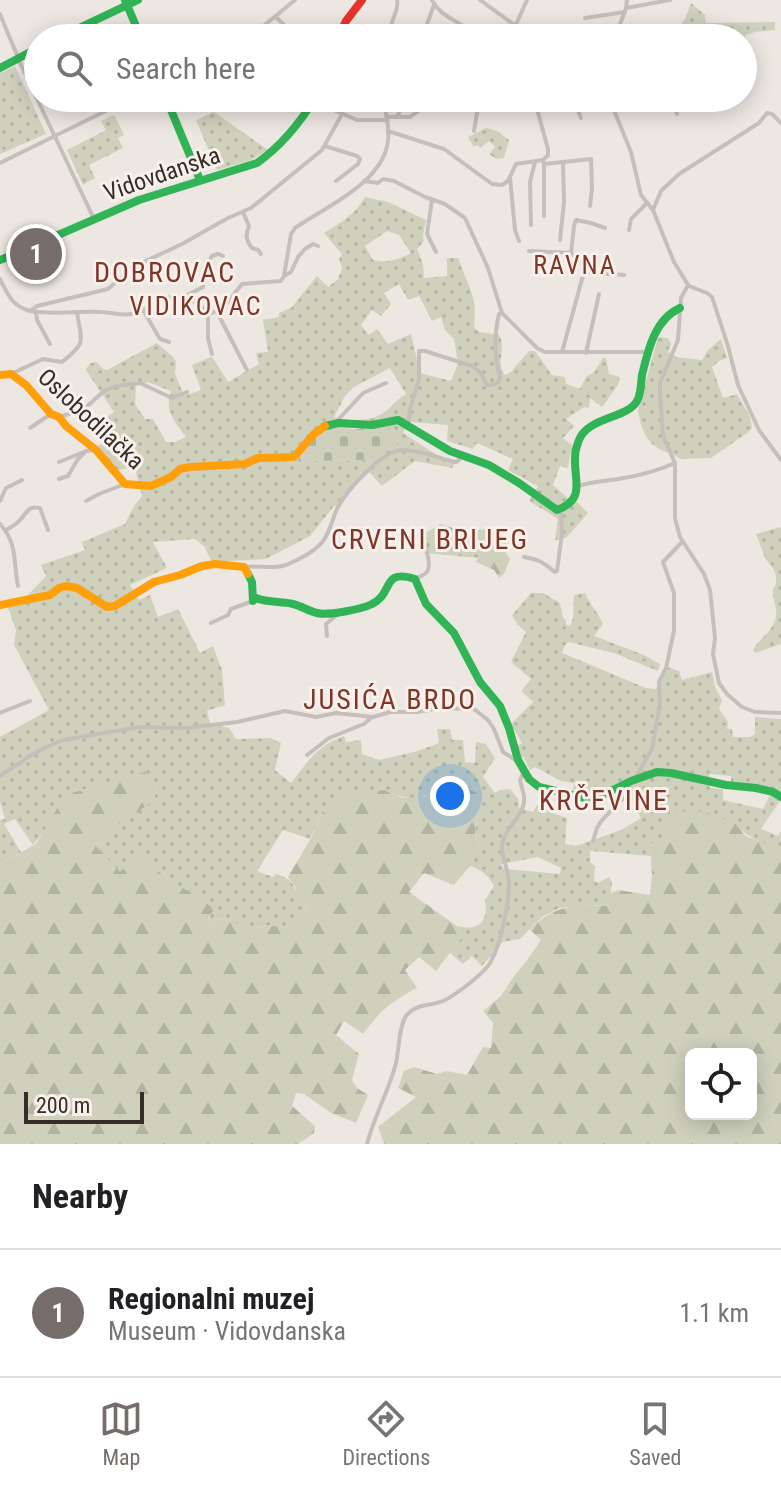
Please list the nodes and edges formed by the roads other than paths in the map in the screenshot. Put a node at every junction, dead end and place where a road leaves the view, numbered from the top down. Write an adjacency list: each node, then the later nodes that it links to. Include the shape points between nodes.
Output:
1 (138, 0): 10 (street)
2 (295, 0): 13 (street)
3 (362, 0): 19 (street)
4 (397, 0): 20 (street)
5 (480, 0): 23 (street)
6 (527, 0): 24 (street)
7 (627, 0): 11 (street)
8 (670, 0): 11 (street)
9 (433, 2): 21 (street); 22 (street)
10 (126, 3): 15 (street); 16 (street)
11 (626, 10): 14 (street); 25 (street)
12 (0, 14): 27 (street)
13 (276, 17): 17 (street); 18 (street)
14 (585, 18)
15 (85, 24)
16 (135, 24)
17 (267, 24)
18 (283, 24)
19 (345, 24)
20 (391, 24)
21 (426, 24)
22 (461, 24)
23 (513, 24)
24 (517, 24)
25 (620, 24)
26 (24, 56): 27 (street)
27 (18, 59): 28 (street); 29 (street)
28 (0, 68)
29 (24, 72)
30 (42, 112): 49 (street)
31 (104, 112): 49 (street)
32 (172, 112): 56 (street)
33 (305, 112): 56 (street, Vidovdanska, via 266,158)
34 (338, 112): 42 (street)
35 (385, 112): 44 (street)
36 (399, 112): 43 (street)
37 (417, 112): 43 (street)
38 (477, 112): 48 (street)
39 (538, 112): 52 (street, via 549,153)
40 (579, 112): 45 (street)
41 (615, 112): 60 (street)
42 (342, 114): 44 (street, via 362,121); 50 (street)
43 (397, 116): 44 (street)
44 (386, 118): 47 (street)
45 (581, 118)
46 (781, 123): 62 (street, via 767,113 679,174 661,191)
47 (388, 131): 55 (street, via 444,149 494,185); 58 (street, via 385,151)
48 (474, 131)
49 (54, 137): 54 (street); 65 (street)
50 (325, 146): 57 (street, via 360,159); 63 (street)
51 (535, 162): 52 (street); 55 (street, via 516,164); 66 (street)
52 (543, 162): 53 (street); 64 (street)
53 (563, 162): 61 (street, via 591,159); 69 (street)
54 (0, 163)
55 (510, 177): 70 (street)
56 (200, 180): 65 (street, Vidovdanska)
57 (336, 181)
58 (364, 181): 59 (street, via 394,181); 80 (street, via 295,228)
59 (432, 200): 73 (street, via 427,234); 91 (street, via 453,208 469,223)
60 (647, 203): 62 (street); 68 (street, via 631,219)
61 (590, 206)
62 (653, 210): 82 (street)
63 (243, 212): 75 (street, via 249,226 246,238); 87 (street, via 135,266 108,289)
64 (544, 216)
65 (94, 219): 77 (street, Vidovdanska)
66 (531, 225)
67 (605, 228): 74 (street, via 576,220)
68 (629, 230)
69 (560, 240)
70 (519, 241)
71 (318, 246): 80 (street, via 305,249)
72 (529, 251): 74 (street)
73 (436, 252)
74 (571, 253): 78 (street)
75 (261, 254)
76 (223, 256): 84 (street, via 212,256 202,289)
77 (0, 260)
78 (584, 272): 79 (street); 94 (street)
79 (624, 275)
80 (284, 276): 90 (street, via 277,282 242,284)
81 (0, 279): 87 (street, via 12,302)
82 (688, 285): 85 (street); 110 (street, via 712,297 738,385 759,430)
83 (599, 294): 96 (street)
84 (185, 297): 86 (street, via 167,298); 89 (street)
85 (680, 308): 95 (street, via 655,331); 112 (street, via 678,340 660,383 663,436)
86 (143, 310): 88 (street, via 128,315); 92 (street, via 160,339)
87 (33, 311): 88 (street); 93 (street)
88 (77, 312): 99 (street, via 77,350 61,362 43,359)
89 (208, 312): 90 (street); 97 (street)
90 (217, 312): 98 (street)
91 (502, 313): 94 (street, via 537,348); 105 (street, via 496,332 498,383 487,385 472,366 419,351 419,380)
92 (169, 342)
93 (50, 344)
94 (562, 352): 96 (street)
95 (650, 352): 96 (street); 116 (street, via 634,405 589,426 580,437 575,458)
96 (586, 353)
97 (212, 354)
98 (247, 370)
99 (11, 374): 100 (street, Oslobodilačka); 103 (street, Oslobodilačka)
100 (0, 375)
101 (386, 383): 104 (street, via 363,393)
102 (187, 392): 103 (street, via 172,398 140,383 116,386 85,408)
103 (55, 416): 106 (street); 107 (street, Oslobodilačka)
104 (336, 422): 105 (street, via 371,425 398,420); 115 (street, Oslobodilačka, via 314,433 294,457 190,467 151,486)
105 (408, 425): 109 (street)
106 (30, 428)
107 (96, 450): 108 (street); 115 (street, Oslobodilačka)
108 (86, 451): 111 (street); 113 (street, via 68,476)
109 (461, 454): 119 (street); 126 (street, via 456,462 400,450 390,454 352,484 323,542 289,564)
110 (781, 460)
111 (59, 462)
112 (675, 463): 116 (street); 124 (street, via 675,518)
113 (59, 479)
114 (22, 480): 117 (street, via 6,488)
115 (125, 484): 118 (street)
116 (578, 486): 119 (street, via 571,502)
117 (0, 501)
118 (86, 501)
119 (561, 508): 125 (street, via 557,571)
120 (0, 524): 121 (street)
121 (6, 530): 122 (street, via 35,507); 128 (street)
122 (48, 530)
123 (420, 533): 127 (street, via 428,570)
124 (683, 541): 136 (street, via 710,590 719,683 742,707); 142 (street, via 663,562 674,593 674,631 659,682 652,749)
125 (524, 557)
126 (244, 567): 129 (street); 130 (street, via 202,566 154,582 115,606 66,586 50,595)
127 (415, 579): 131 (street, via 400,573 380,600); 139 (street, via 423,600 454,634 481,684 499,704)
128 (18, 586)
129 (253, 601): 131 (street, via 285,602 324,614); 132 (street)
130 (0, 605)
131 (344, 610): 133 (street, via 326,624)
132 (211, 623)
133 (327, 636)
134 (30, 701): 135 (street)
135 (0, 713)
136 (781, 713)
137 (373, 717): 138 (street); 139 (street, via 474,709 488,720 503,752); 141 (street, via 285,711 186,728 140,727 62,740)
138 (307, 755)
139 (519, 761): 140 (street)
140 (523, 774): 142 (street, via 539,787 593,800); 145 (street, via 524,804 502,848 508,907 494,954 483,971 446,1000 420,1005 407,1014)
141 (0, 776)
142 (633, 781): 143 (street, via 671,773); 144 (street, via 598,826)
143 (781, 797)
144 (593, 841)
145 (367, 1144)

